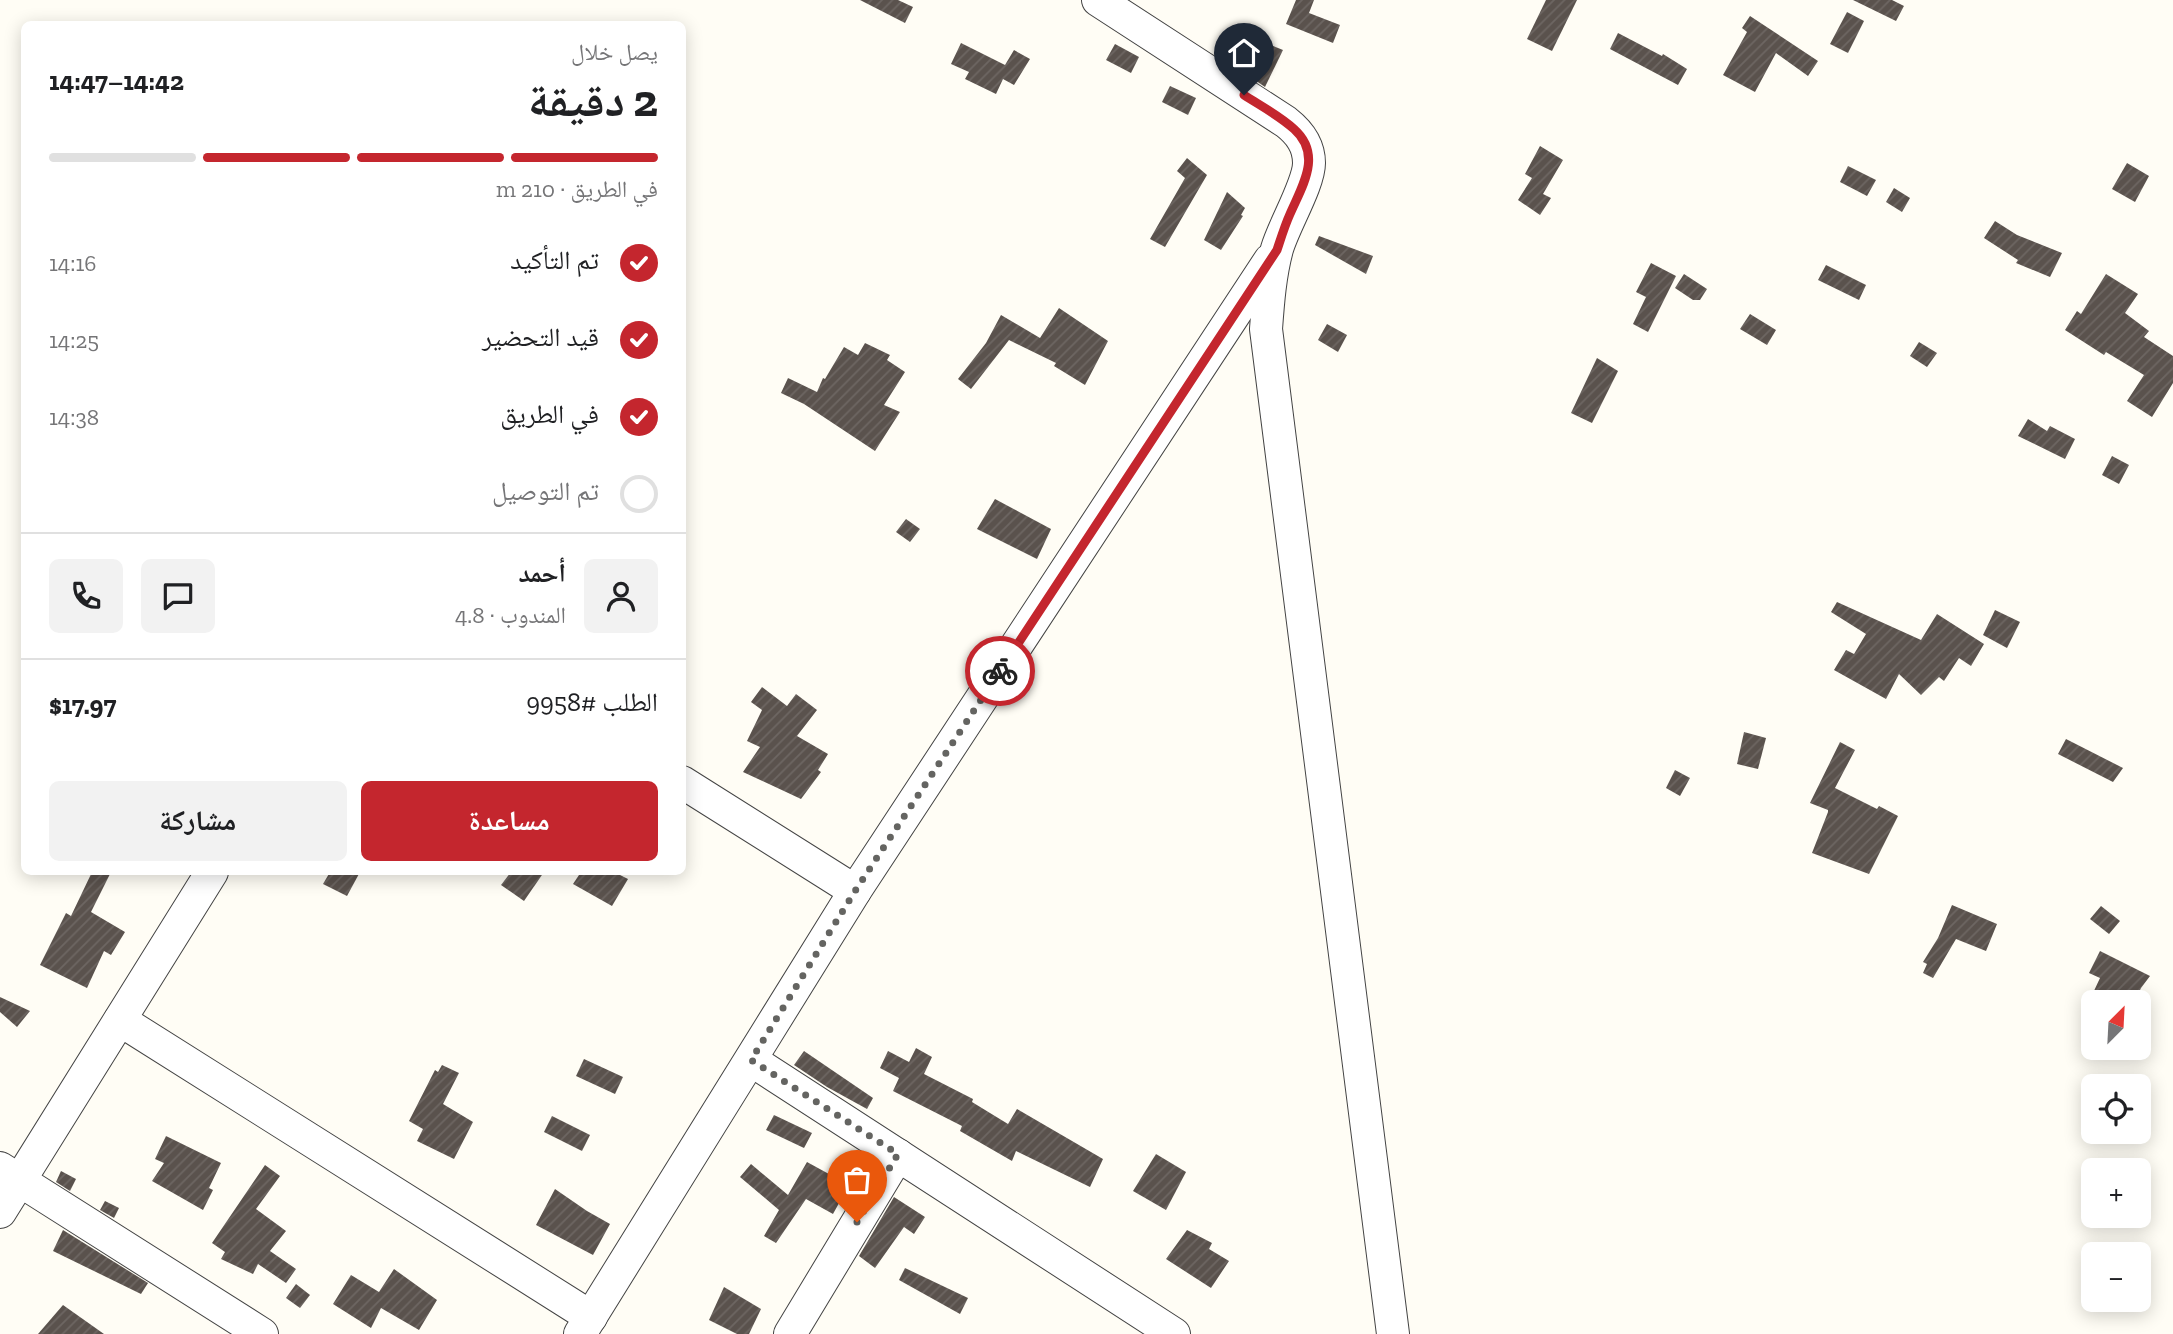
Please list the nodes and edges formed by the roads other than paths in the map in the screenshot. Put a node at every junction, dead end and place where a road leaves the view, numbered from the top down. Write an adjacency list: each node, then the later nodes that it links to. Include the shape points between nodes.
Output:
1 (1098, 0): 2 (street, via 1286,122 1303,139 1308,173)
2 (1277, 250): 5 (street); 15 (street, via 1266,329)
3 (686, 785): 5 (street)
4 (210, 875): 6 (street)
5 (855, 891): 7 (street)
6 (120, 1020): 9 (street); 11 (street)
7 (751, 1060): 8 (street); 11 (street)
8 (898, 1154): 13 (street); 14 (street)
9 (10, 1174): 10 (street); 12 (street)
10 (0, 1212)
11 (586, 1326)
12 (262, 1334)
13 (790, 1334)
14 (1174, 1334)
15 (1393, 1334)

